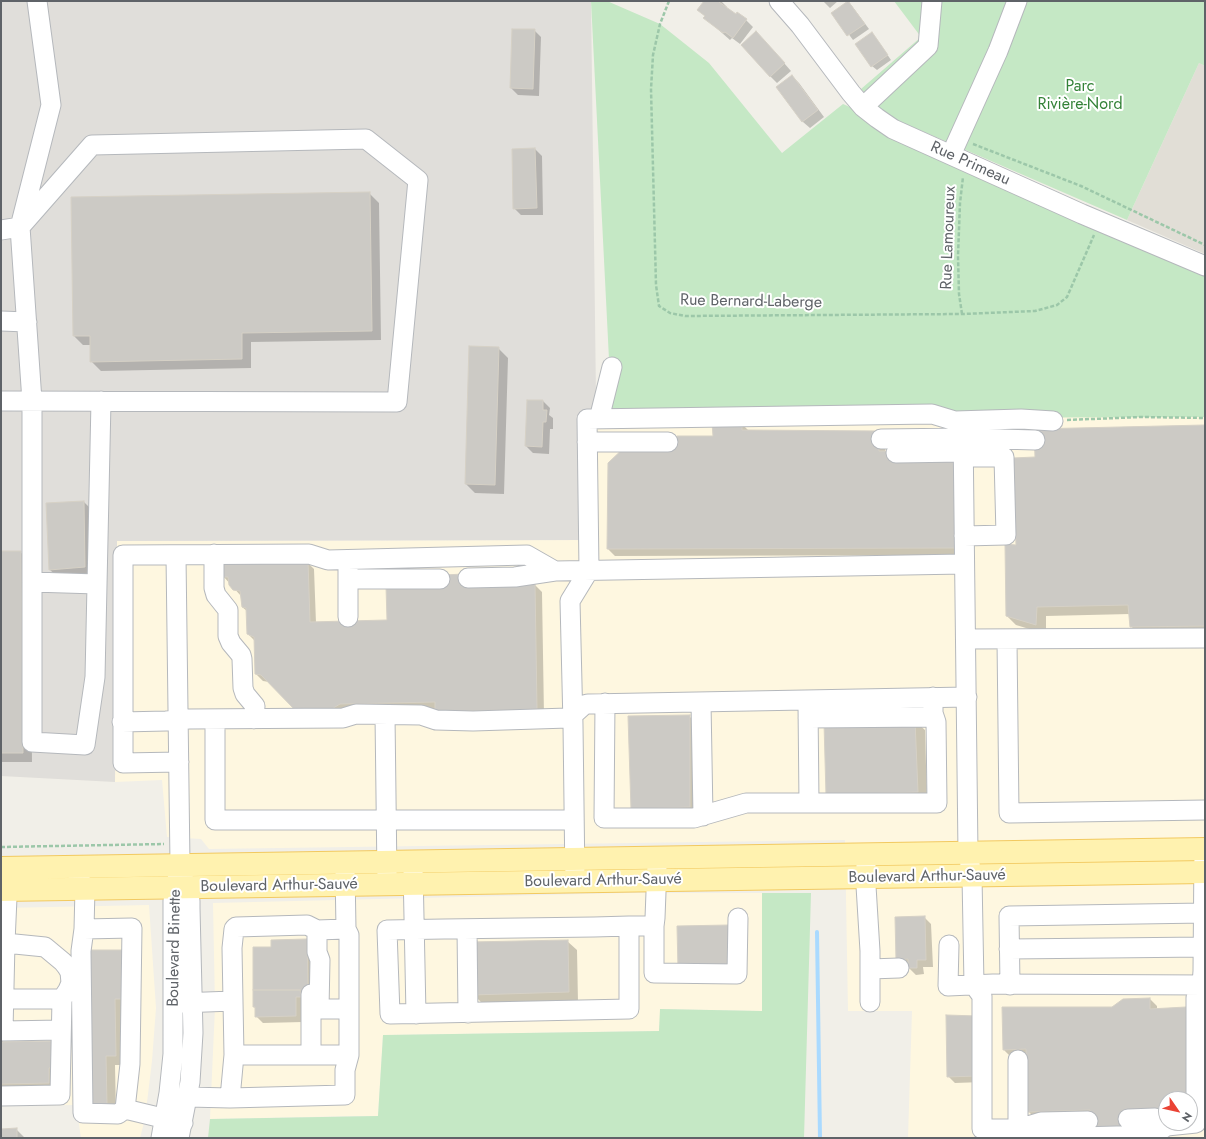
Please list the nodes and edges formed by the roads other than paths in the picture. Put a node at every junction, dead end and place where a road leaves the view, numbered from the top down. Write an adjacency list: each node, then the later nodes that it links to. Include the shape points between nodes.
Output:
1 (37, 1): 7 (street, via 50,105)
2 (779, 1): 5 (street, Rue Primeau)
3 (932, 1): 5 (street, via 928,46)
4 (1017, 1): 6 (street)
5 (863, 107): 6 (street, Rue Primeau, via 893,129)
6 (961, 154): 9 (street, Rue Primeau, via 1100,222)
7 (20, 227): 8 (street); 11 (street); 15 (street, via 92,145 366,138 418,180 397,402)
8 (1, 230)
9 (1205, 266)
10 (1, 321): 11 (street)
11 (27, 322): 14 (street)
12 (612, 367): 17 (street)
13 (1, 401): 14 (street)
14 (32, 401): 15 (street); 38 (street)
15 (101, 401): 39 (street)
16 (775, 416): 17 (street); 18 (street, via 932,414); 20 (street, via 758,426)
17 (606, 419): 21 (street, via 631,430); 24 (street, via 587,419)
18 (955, 421): 19 (street); 26 (street, via 962,426)
19 (1053, 421)
20 (745, 426)
21 (707, 430)
22 (881, 439): 26 (street)
23 (1035, 440): 26 (street)
24 (587, 442): 25 (street); 33 (street)
25 (668, 442)
26 (964, 449): 27 (street); 28 (street); 28 (street, via 1004,457 1006,534)
27 (896, 453)
28 (964, 536): 32 (street)
29 (214, 554): 30 (street); 31 (street, via 309,554 328,560); 53 (street, via 214,588 216,595 228,610 228,636 241,655 243,688 254,706)
30 (176, 556): 54 (street, Boulevard Binette); 55 (street, via 123,555)
31 (348, 559): 34 (street, via 527,555); 36 (street)
32 (964, 564): 33 (street); 42 (street)
33 (589, 570): 34 (street); 50 (street, via 570,601)
34 (555, 571): 35 (street, via 515,577)
35 (468, 578)
36 (348, 579): 37 (street); 40 (street)
37 (440, 579)
38 (32, 582): 39 (street); 39 (street, via 32,742 86,745 95,677)
39 (97, 584)
40 (348, 617)
41 (1205, 638): 43 (street)
42 (966, 639): 43 (street); 45 (street)
43 (1007, 640): 58 (street, via 1009,812)
44 (933, 697): 45 (street); 48 (street); 51 (street)
45 (967, 697): 63 (street)
46 (701, 702): 47 (street); 48 (street); 59 (street)
47 (605, 703): 50 (street, via 584,705); 59 (street, via 604,818)
48 (808, 709): 51 (street); 57 (street)
49 (385, 714): 50 (street, via 473,721 565,718); 53 (street, via 356,714 343,718); 60 (street)
50 (573, 715): 61 (street)
51 (934, 717): 57 (street, via 937,802)
52 (215, 719): 53 (street); 54 (street); 60 (street, via 216,820)
53 (254, 719)
54 (178, 720): 55 (street); 56 (street, Boulevard Binette)
55 (122, 722): 56 (street, via 123,764)
56 (179, 762): 70 (street, Boulevard Binette)
57 (809, 803): 59 (street, via 746,803)
58 (1205, 810)
59 (703, 816)
60 (386, 820): 61 (street); 69 (street)
61 (574, 820): 66 (street)
62 (1205, 849): 63 (main road, Boulevard Arthur-Sauvé); 73 (street)
63 (968, 853): 64 (main road, Boulevard Arthur-Sauvé); 74 (street)
64 (866, 854): 65 (main road, Boulevard Arthur-Sauvé); 75 (street)
65 (657, 858): 66 (main road, Boulevard Arthur-Sauvé); 76 (street)
66 (575, 859): 67 (main road, Boulevard Arthur-Sauvé); 77 (street)
67 (413, 861): 69 (main road, Boulevard Arthur-Sauvé); 79 (street)
68 (345, 862): 69 (main road, Boulevard Arthur-Sauvé); 70 (main road, Boulevard Arthur-Sauvé); 80 (street)
69 (387, 862): 78 (street)
70 (180, 864): 71 (main road, Boulevard Arthur-Sauvé); 83 (street, Boulevard Binette)
71 (78, 866): 72 (main road, Boulevard Arthur-Sauvé); 81 (street, via 78,875)
72 (4, 868): 82 (street)
73 (1205, 872): 74 (main road, Boulevard Arthur-Sauvé); 84 (street)
74 (972, 876): 75 (main road, Boulevard Arthur-Sauvé); 103 (street)
75 (866, 878): 76 (main road, Boulevard Arthur-Sauvé); 99 (street)
76 (657, 880): 77 (main road, Boulevard Arthur-Sauvé); 87 (street)
77 (575, 882): 79 (main road, Boulevard Arthur-Sauvé)
78 (387, 884): 79 (main road, Boulevard Arthur-Sauvé); 80 (main road, Boulevard Arthur-Sauvé)
79 (414, 884): 91 (street)
80 (346, 885): 83 (main road, Boulevard Arthur-Sauvé); 90 (street)
81 (85, 889): 82 (main road, Boulevard Arthur-Sauvé); 83 (main road, Boulevard Arthur-Sauvé); 89 (street)
82 (4, 890): 93 (street)
83 (181, 895): 108 (street, Boulevard Binette); 110 (street, Boulevard Binette)
84 (1204, 913): 95 (street); 96 (street, via 1009,916)
85 (738, 918): 101 (street, via 737,974)
86 (629, 926): 87 (street); 88 (street); 100 (street)
87 (654, 926): 101 (street)
88 (467, 928): 91 (street); 112 (street)
89 (84, 929): 123 (street, via 81,951 83,1113 118,1114); 123 (street, via 132,928 130,1064)
90 (346, 929): 92 (street); 111 (street, via 349,935)
91 (415, 929): 113 (street); 113 (street, via 387,930 390,1014)
92 (317, 930): 97 (street); 107 (street, via 308,925 235,928)
93 (3, 943): 105 (street); 106 (street, via 45,947 63,962 70,972 71,983)
94 (949, 945): 103 (street, via 948,986)
95 (1204, 947): 96 (street); 104 (street)
96 (1009, 949): 102 (street)
97 (317, 952): 111 (street, via 320,960 319,1008); 116 (street, via 311,966)
98 (899, 968): 99 (street)
99 (870, 969): 109 (street)
100 (629, 973): 101 (street); 112 (street, via 629,1009)
101 (654, 973)
102 (1010, 984): 103 (street); 104 (street)
103 (974, 985): 129 (street, via 982,996 982,1130)
104 (1204, 985): 119 (street, via 1196,998)
105 (3, 999): 106 (street); 114 (street, via 2,1031)
106 (62, 999): 114 (street)
107 (233, 1001): 108 (street); 115 (street)
108 (192, 1002): 110 (street); 121 (street, Boulevard Binette)
109 (870, 1002)
110 (174, 1004): 125 (street, Boulevard Binette, via 173,1054)
111 (349, 1009): 117 (street)
112 (468, 1013): 113 (street)
113 (416, 1014)
114 (61, 1030): 120 (street, via 60,1095)
115 (234, 1055): 116 (street); 122 (street)
116 (311, 1055): 117 (street)
117 (349, 1055): 122 (street, via 345,1070 345,1096)
118 (1018, 1060): 129 (street)
119 (1200, 1093): 124 (street)
120 (1, 1096)
121 (188, 1097): 122 (street); 130 (street, Boulevard Binette)
122 (230, 1098)
123 (125, 1109): 125 (street)
124 (1200, 1111)
125 (164, 1119): 130 (street); 132 (street, Boulevard Binette)
126 (1128, 1119): 127 (street)
127 (1158, 1120)
128 (1088, 1121): 129 (street, via 1041,1122)
129 (1018, 1129): 131 (street, via 1044,1138 1153,1135)
130 (181, 1131)
131 (1159, 1131)
132 (161, 1138)

